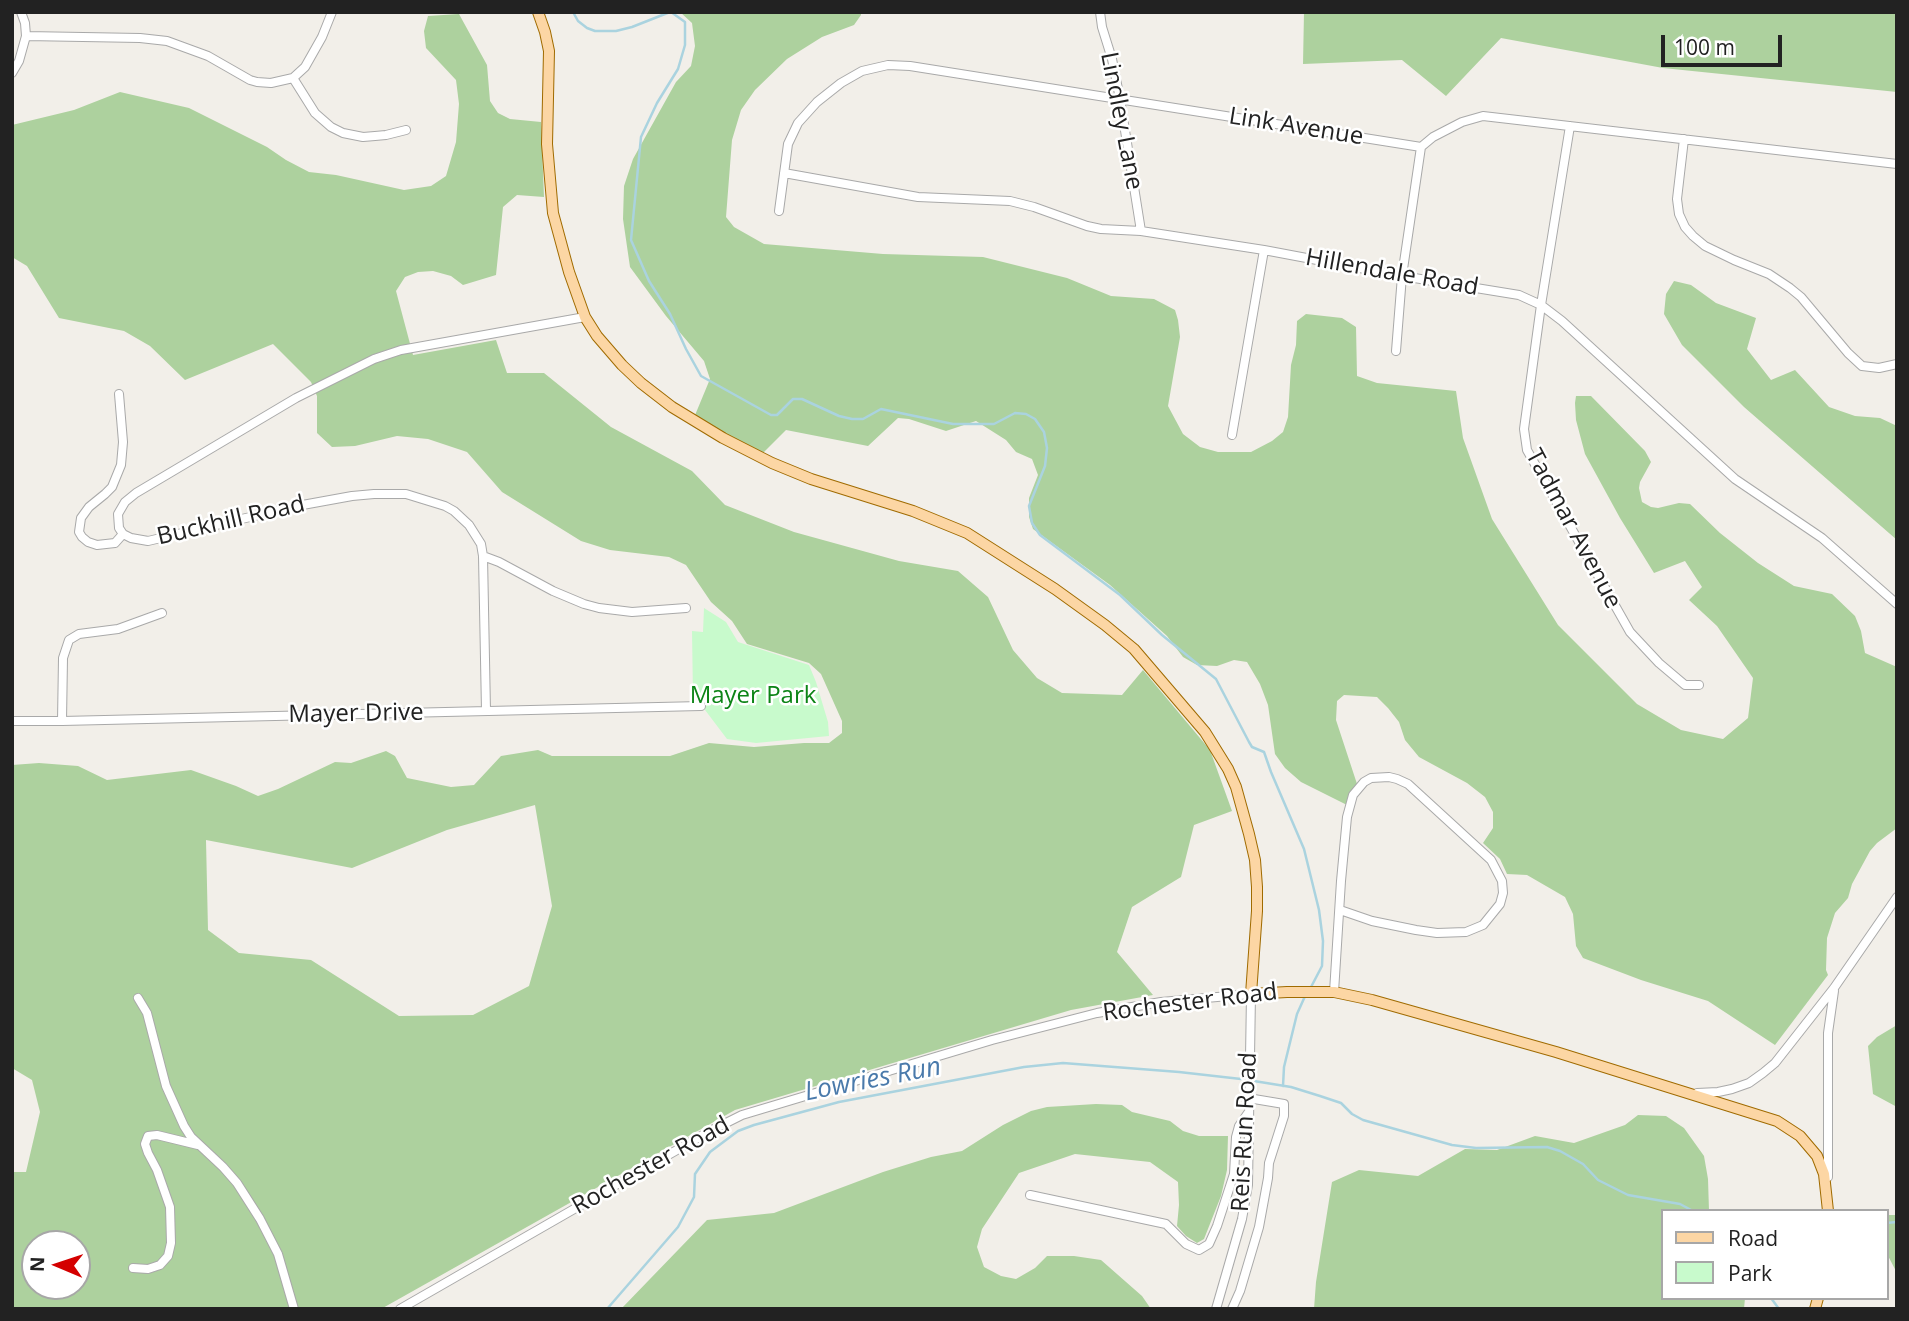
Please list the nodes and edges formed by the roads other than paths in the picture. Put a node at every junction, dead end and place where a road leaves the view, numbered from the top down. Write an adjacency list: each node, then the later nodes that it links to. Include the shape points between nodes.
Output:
1 (21, 12): 5 (street)
2 (332, 12): 7 (street, via 309,61)
3 (538, 12): 20 (main road, via 549,51 547,144 552,205)
4 (1100, 12): 8 (street, Lindley Lane)
5 (26, 36): 6 (street); 7 (street, via 167,41 257,82)
6 (12, 73)
7 (293, 78): 10 (street, via 315,113 343,133 363,137)
8 (1120, 99): 12 (street, Link Avenue); 14 (street, Link Avenue, via 888,65 862,71 817,102 798,123 788,144); 16 (street, Lindley Lane)
9 (1570, 126): 11 (street); 12 (street, via 1483,116 1462,122); 19 (street, Tadmar Avenue)
10 (406, 130)
11 (1684, 139): 13 (street); 22 (street, via 1677,199 1685,228 1705,246 1790,288 1862,366)
12 (1422, 147): 18 (street)
13 (1897, 164)
14 (784, 173): 15 (street, Link Avenue); 16 (street, Hillendale Road, via 918,197 1010,201 1087,226)
15 (779, 211)
16 (1141, 231): 17 (street, Hillendale Road)
17 (1264, 250): 18 (street, Hillendale Road); 24 (street)
18 (1402, 276): 19 (street, Hillendale Road, via 1519,295); 21 (street)
19 (1541, 305): 27 (street, Hillendale Road, via 1735,479 1822,538); 30 (street, Tadmar Avenue, via 1524,429 1527,450 1630,632 1685,685)
20 (585, 317): 25 (street, Buckhill Road, via 401,350 348,370 129,498 118,514); 39 (main road, via 631,375 707,429 811,479 967,533 1083,608 1148,664 1216,746 1243,809 1257,887)
21 (1396, 351)
22 (1897, 365)
23 (119, 394): 25 (street, via 121,464 112,486 82,518 79,532 97,545 115,543)
24 (1233, 435)
25 (123, 534): 26 (street, Buckhill Road, via 157,540 328,500 406,494 454,511 470,525)
26 (483, 556): 28 (street, via 599,608 632,612); 32 (street, Buckhill Road)
27 (1897, 604)
28 (686, 608)
29 (162, 613): 34 (street, via 69,640 63,658)
30 (1699, 685)
31 (701, 706): 32 (street, Mayer Drive)
32 (486, 712): 34 (street, Mayer Drive)
33 (12, 721): 34 (street, Mayer Drive)
34 (62, 721)
35 (1897, 897): 37 (street, Rochester Road)
36 (1340, 910): 36 (street, via 1349,806 1358,787 1379,777 1408,784 1492,860 1502,881 1500,904 1483,925 1466,932 1416,930); 38 (street)
37 (1834, 988): 41 (street, Rochester Road, via 1763,1073 1718,1093); 46 (street, via 1828,1033)
38 (1334, 992): 39 (main road, Rochester Road); 41 (main road, Rochester Road)
39 (1251, 993): 42 (street, Reis Run Road); 50 (street, Rochester Road, via 1097,1013 742,1115)
40 (138, 998): 44 (street, via 147,1013 166,1086)
41 (1684, 1092): 46 (main road, via 1777,1121 1792,1130 1817,1156)
42 (1248, 1098): 43 (street, Reis Run Road); 52 (street, via 1284,1104 1284,1116 1269,1163 1259,1227)
43 (1248, 1113): 45 (street, via 1239,1126 1234,1174 1217,1226 1209,1244 1199,1250 1166,1224); 51 (street, Reis Run Road, via 1248,1185)
44 (198, 1145): 48 (street, via 148,1136 145,1144 170,1207 171,1243 160,1265); 49 (street, via 237,1183 260,1219 278,1254)
45 (1030, 1195)
46 (1828, 1196): 47 (main road)
47 (1828, 1209)
48 (133, 1268)
49 (294, 1309)
50 (400, 1309)
51 (1216, 1309)
52 (1232, 1309)

